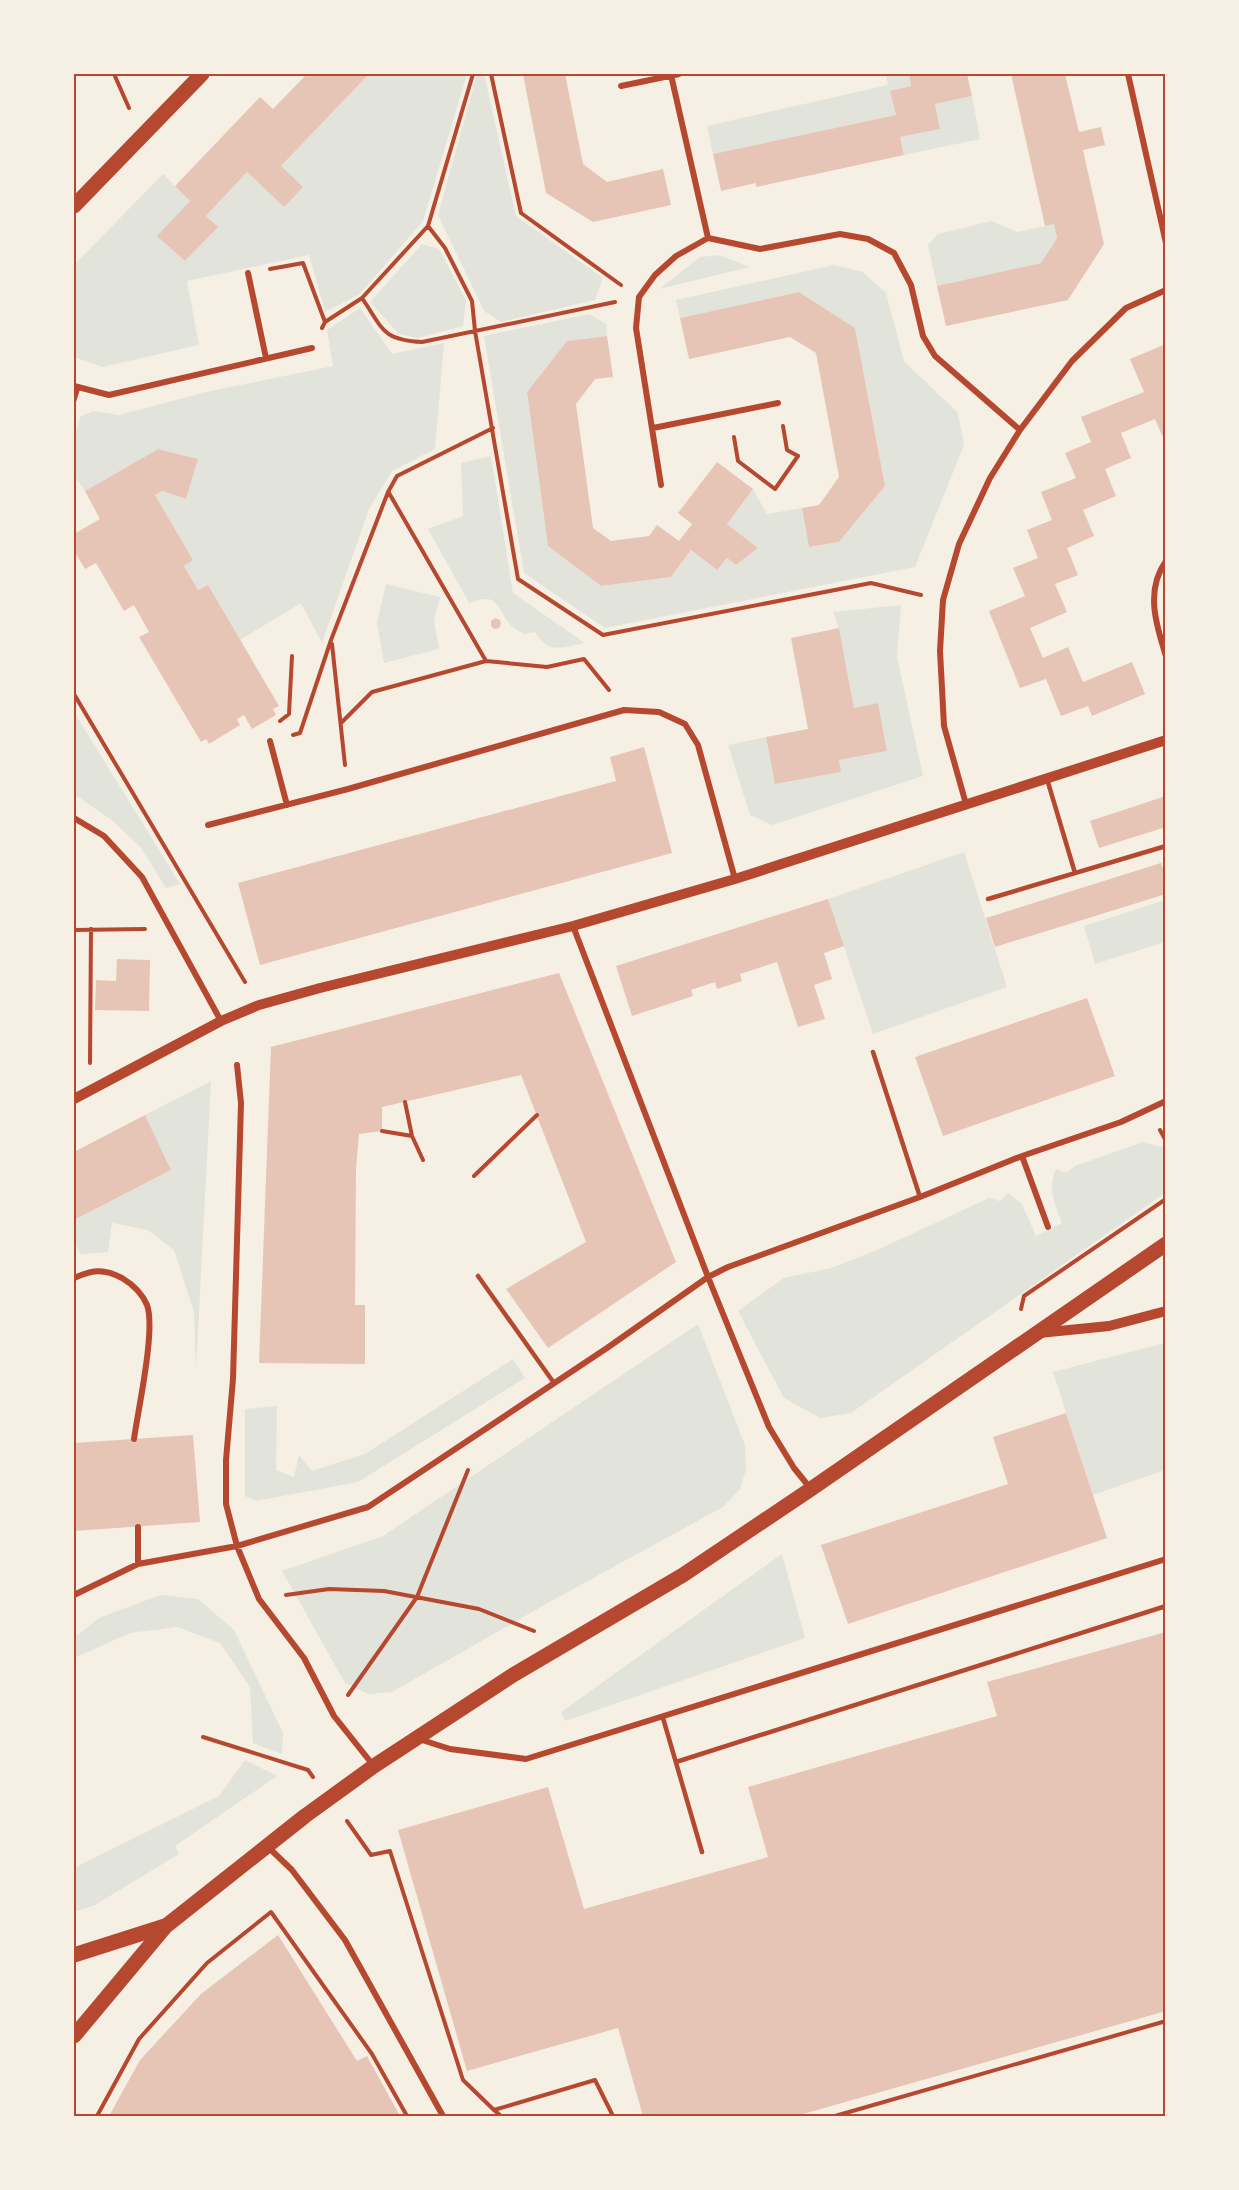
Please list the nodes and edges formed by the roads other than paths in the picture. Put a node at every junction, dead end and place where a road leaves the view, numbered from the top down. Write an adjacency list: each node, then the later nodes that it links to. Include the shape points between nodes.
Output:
1 (202, 74): 6 (main road)
2 (679, 74): 4 (street)
3 (1128, 74): 8 (street)
4 (671, 75): 5 (street); 7 (street)
5 (621, 86)
6 (74, 206)
7 (708, 238): 16 (street, via 676,256 639,297 636,328); 17 (street, via 760,249 840,234 868,239 894,253 911,285 923,336 935,356)
8 (1166, 243)
9 (248, 273): 12 (street)
10 (1166, 290): 17 (street, via 1126,308 1072,361)
11 (312, 348): 12 (street)
12 (266, 358): 13 (street, via 109,395)
13 (76, 387): 14 (lane)
14 (74, 401)
15 (778, 403): 16 (street)
16 (653, 428): 18 (street)
17 (1020, 430): 24 (street, via 990,478 959,544 943,600 940,651 944,726)
18 (662, 485)
19 (1166, 561): 20 (street, via 1153,597 1155,622)
20 (1166, 656)
21 (1166, 740): 23 (street)
22 (270, 741): 25 (street)
23 (1047, 779): 24 (street); 29 (lane)
24 (966, 804): 30 (street)
25 (287, 805): 27 (street); 30 (street, via 624,710 659,712 685,724 698,745)
26 (74, 818): 33 (street, via 104,836 142,877)
27 (208, 825)
28 (1166, 846): 29 (lane)
29 (1075, 873): 31 (lane)
30 (735, 879): 32 (street)
31 (988, 899)
32 (573, 926): 33 (street, via 289,996); 43 (street)
33 (221, 1021): 36 (street)
34 (873, 1052): 39 (lane)
35 (237, 1065): 51 (street, via 241,1114 226,1504)
36 (74, 1099)
37 (1166, 1101): 38 (street, via 1121,1122)
38 (1022, 1156): 39 (street); 40 (street)
39 (920, 1197): 43 (street)
40 (1048, 1227)
41 (1166, 1244): 46 (main road)
42 (478, 1276): 47 (lane)
43 (708, 1277): 47 (street); 49 (street, via 769,1427)
44 (74, 1278): 48 (street, via 90,1271 111,1272 134,1285 147,1305 150,1332)
45 (1166, 1311): 46 (street, via 1109,1326)
46 (1038, 1333): 49 (main road)
47 (554, 1383): 51 (street, via 368,1507)
48 (134, 1439)
49 (811, 1490): 57 (main road, via 683,1575)
50 (138, 1527): 53 (street)
51 (237, 1546): 53 (street); 59 (street, via 259,1599 304,1658 334,1716)
52 (1166, 1559): 56 (street)
53 (138, 1564): 54 (street)
54 (74, 1595)
55 (1166, 1606): 58 (lane)
56 (663, 1718): 57 (street, via 526,1759 450,1749); 58 (lane)
57 (414, 1738): 59 (main road)
58 (676, 1762): 61 (lane)
59 (374, 1766): 60 (main road)
60 (266, 1846): 62 (main road); 65 (street, via 292,1870 345,1940)
61 (702, 1852)
62 (166, 1926): 63 (main road); 64 (main road)
63 (74, 1955)
64 (74, 2036)
65 (443, 2116)

